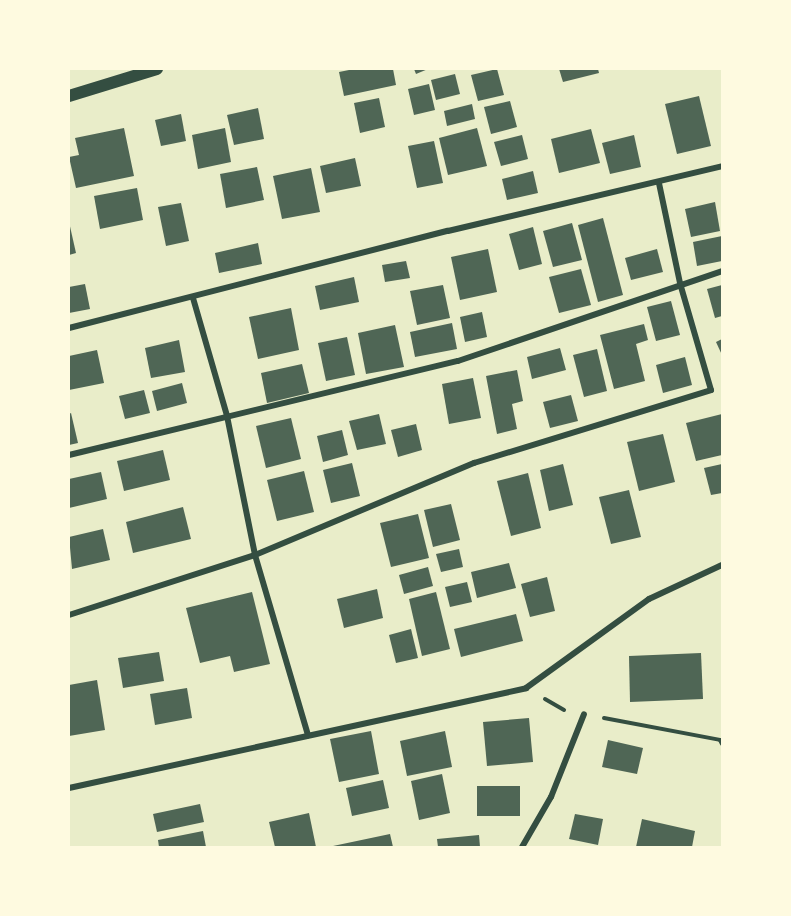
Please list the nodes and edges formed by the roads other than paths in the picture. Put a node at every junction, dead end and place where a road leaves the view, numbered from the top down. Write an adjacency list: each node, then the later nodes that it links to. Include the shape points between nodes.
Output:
1 (157, 69): 2 (main road)
2 (69, 96)
3 (722, 166): 4 (street)
4 (659, 183): 6 (street); 7 (street, via 448,231)
5 (722, 271): 6 (street)
6 (680, 283): 9 (street, via 458,361); 11 (street, via 711,390 474,462)
7 (193, 298): 8 (street); 9 (street)
8 (69, 328)
9 (227, 416): 10 (street); 11 (street)
10 (69, 455)
11 (255, 555): 13 (street); 15 (street)
12 (722, 565): 15 (street, via 649,599 526,688)
13 (69, 615)
14 (584, 714): 17 (street, via 551,797)
15 (308, 735): 16 (street)
16 (69, 788)
17 (522, 847)

